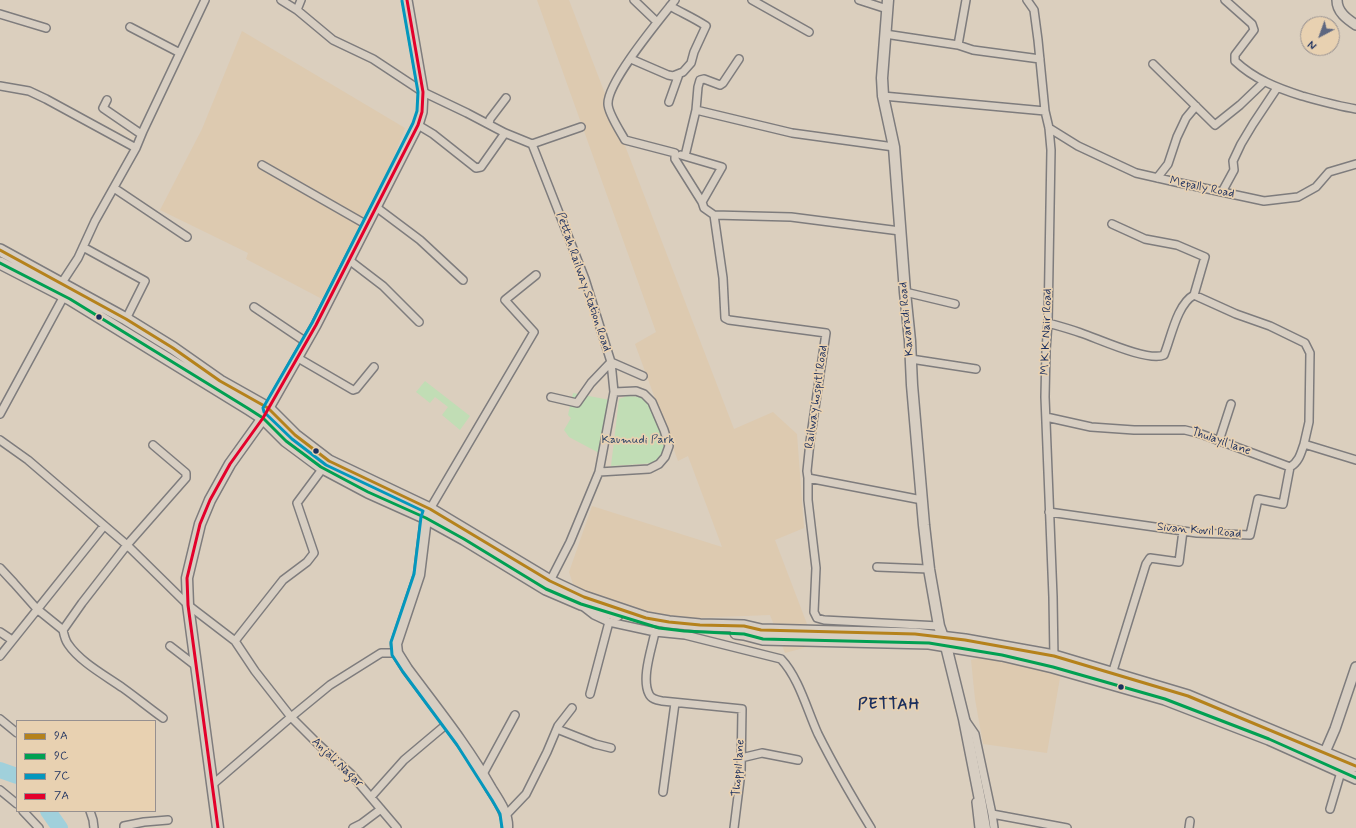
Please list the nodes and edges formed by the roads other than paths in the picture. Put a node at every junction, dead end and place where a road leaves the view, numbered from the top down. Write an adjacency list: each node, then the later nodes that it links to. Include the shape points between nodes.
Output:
1 (204, 0): 23 (street)
2 (281, 0): 14 (street)
3 (301, 0): 14 (street)
4 (407, 0): 32 (street)
5 (634, 0): 16 (street)
6 (752, 0): 20 (street)
7 (860, 0): 13 (street)
8 (966, 0): 22 (street)
9 (1027, 0): 26 (street, M K K Nair Road, via 1034,10)
10 (1225, 0): 29 (street, via 1252,24 1254,30 1235,54 1234,61)
11 (1337, 0): 17 (street, via 1344,17)
12 (672, 3): 16 (street); 28 (street, via 683,14 706,26 691,63)
13 (888, 5): 21 (main road, Kavaradi Road)
14 (297, 10): 32 (street, via 333,40 373,59)
15 (0, 14): 19 (street)
16 (657, 22): 24 (street)
17 (1356, 25)
18 (130, 26): 23 (street)
19 (46, 28)
20 (809, 32)
21 (885, 34): 22 (street); 33 (main road, Kavaradi Road)
22 (958, 45): 26 (street, via 973,50)
23 (180, 53): 46 (street)
24 (631, 58): 28 (street, via 668,75); 50 (street, via 616,79 608,98 611,112 625,140)
25 (739, 59): 39 (street, via 720,85 700,80)
26 (1040, 59): 40 (street, M K K Nair Road)
27 (1153, 64): 37 (street)
28 (679, 74): 36 (street)
29 (1264, 82): 31 (street); 37 (street, via 1215,125)
30 (0, 86): 49 (street, via 29,91 41,96)
31 (1277, 88): 38 (street); 56 (street, via 1241,144 1233,161 1234,170)
32 (424, 92): 41 (street); 42 (street)
33 (883, 96): 40 (street); 48 (main road, Kavaradi Road)
34 (506, 98): 41 (street, via 490,118)
35 (107, 100): 46 (street, via 103,108)
36 (669, 102)
37 (1196, 106): 54 (street, via 1186,118 1168,164)
38 (1356, 109)
39 (696, 110): 48 (street, via 792,133); 51 (street)
40 (1045, 111): 44 (street, M K K Nair Road)
41 (490, 124): 45 (street)
42 (418, 125): 45 (street, via 476,168 481,167); 58 (street)
43 (581, 127): 47 (street)
44 (1049, 128): 54 (street, Mepally Road, via 1078,146 1136,173); 78 (street, M K K Nair Road, via 1051,172)
45 (505, 133): 47 (street)
46 (141, 134): 49 (street)
47 (532, 144): 82 (street, Pettah Railway Station Road, via 585,279)
48 (894, 147): 62 (main road, Kavaradi Road)
49 (136, 148): 55 (street)
50 (675, 153): 51 (street); 57 (street, via 675,159)
51 (685, 156): 57 (street, via 722,167)
52 (1356, 164): 56 (street, Mepally Road, via 1330,172 1316,186 1298,197 1264,201)
53 (262, 165): 61 (street)
54 (1156, 178): 56 (street, Mepally Road)
55 (114, 188): 63 (street); 64 (street)
56 (1222, 192)
57 (702, 202): 59 (street, via 704,208)
58 (376, 207): 61 (street); 69 (street, via 420,240)
59 (714, 215): 62 (street, via 791,216); 100 (street, Railway hospitl Road, via 723,278 725,318 826,333 810,442)
60 (1112, 224): 72 (street, via 1145,239 1178,245 1204,257)
61 (367, 225): 66 (street)
62 (900, 231): 71 (main road, Kavaradi Road)
63 (187, 237)
64 (83, 247): 70 (street); 76 (street, via 145,281)
65 (0, 250): 70 (main road)
66 (349, 260): 77 (street, via 383,286); 79 (street)
67 (0, 263): 73 (main road)
68 (536, 275): 103 (street, via 505,300 534,332)
69 (462, 280)
70 (61, 284): 76 (main road)
71 (905, 292): 74 (street); 81 (main road, Kavaradi Road)
72 (1194, 295): 78 (street, via 1185,302 1164,355 1159,357 1137,353); 94 (street, via 1305,343 1310,353 1309,422)
73 (64, 296): 89 (street); 90 (main road, via 198,377)
74 (955, 304)
75 (254, 307): 79 (street)
76 (126, 319): 90 (main road, via 173,348)
77 (419, 322)
78 (1048, 323): 91 (street, M K K Nair Road)
79 (306, 342): 80 (street)
80 (298, 358): 83 (street, via 353,390); 90 (street)
81 (911, 359): 84 (street); 101 (main road, Kavaradi Road)
82 (611, 362): 85 (street); 86 (street, Pettah Railway Station Road); 87 (street, via 577,403)
83 (374, 367)
84 (976, 369)
85 (643, 376)
86 (614, 392): 99 (street, Pettah Railway Station Road); 99 (street, via 636,391 644,394 652,402 669,446 659,464 649,469)
87 (551, 397)
88 (1231, 404): 93 (street)
89 (0, 413)
90 (265, 413): 98 (main road, via 286,441); 103 (main road, via 328,461); 112 (main road, via 230,464 200,524 187,578)
91 (1046, 417): 93 (street, Thulayil lane, via 1091,427 1185,430); 102 (street, M K K Nair Road)
92 (0, 440): 104 (street, Anjali Nagar, via 28,460)
93 (1219, 441): 97 (street, Thulayil lane)
94 (1304, 444): 96 (street); 97 (street, via 1299,459)
95 (152, 445): 106 (street, via 186,473 186,478)
96 (1356, 460)
97 (1290, 467): 105 (street, Sivan Kovil Road, via 1283,504 1258,499 1250,535)
98 (322, 468): 103 (main road, via 368,492); 122 (street, via 297,503 314,554 283,580)
99 (599, 472): 110 (street, Pettah Railway Station Road, via 570,542)
100 (808, 478): 101 (street); 115 (street, via 816,568 814,612 817,618)
101 (922, 500): 109 (main road, Kavaradi Road)
102 (1049, 512): 105 (street, Sivan Kovil Road); 127 (street, M K K Nair Road)
103 (428, 514): 110 (main road, via 464,539); 125 (main road, via 419,574 396,644)
104 (104, 526): 106 (street, Anjali Nagar); 113 (street)
105 (1183, 531): 131 (street, via 1179,562 1150,558 1146,564)
106 (127, 545): 112 (street, Anjali Nagar); 116 (street)
107 (877, 567): 109 (street)
108 (0, 568): 113 (street)
109 (929, 569): 115 (main road, Kavaradi Road)
110 (548, 585): 111 (main road); 119 (main road, via 646,618 700,625 744,626)
111 (581, 604): 114 (street, via 594,615); 119 (main road, via 659,628)
112 (188, 605): 122 (street, Anjali Nagar); 128 (main road)
113 (36, 609): 116 (street); 121 (street)
114 (609, 622): 118 (street); 132 (street)
115 (939, 626): 123 (main road, Kavaradi Road)
116 (63, 630): 137 (street, via 68,645 79,655)
117 (0, 632): 121 (street)
118 (656, 632): 133 (street, via 647,672 649,695 654,700); 171 (street, via 685,635 781,659 796,682 847,790)
119 (762, 635): 120 (main road)
120 (813, 636): 123 (main road, via 905,644); 123 (main road, via 915,634)
121 (12, 640): 126 (street)
122 (235, 641): 136 (street, Anjali Nagar)
123 (945, 644): 127 (main road); 127 (main road); 130 (main road, via 946,666); 130 (main road, via 956,668)
124 (170, 646): 128 (street)
125 (397, 654): 136 (street, via 381,653 330,685); 140 (main road)
126 (0, 656)
127 (1053, 662): 131 (main road); 144 (main road, via 1165,699)
128 (196, 666): 151 (main road)
129 (1356, 666): 144 (street)
130 (952, 674): 139 (main road)
131 (1112, 674): 144 (main road, via 1188,696)
132 (590, 694)
133 (675, 703): 145 (street, Thoppil lane, via 742,709); 153 (street)
134 (572, 708): 141 (street)
135 (515, 715): 149 (street)
136 (291, 717): 151 (street); 154 (street, Anjali Nagar, via 351,774)
137 (163, 718)
138 (0, 719): 142 (street)
139 (964, 719): 160 (street, via 975,734); 172 (street, via 961,723 972,775); 173 (main road)
140 (448, 723): 149 (main road); 154 (street, via 404,760)
141 (557, 729): 143 (street); 161 (street, via 526,794)
142 (16, 732)
143 (611, 748)
144 (1323, 757): 147 (main road); 148 (main road)
145 (741, 758): 146 (street, via 762,753); 170 (street, Thoppil lane)
146 (798, 760)
147 (1356, 766)
148 (1341, 772): 150 (main road); 157 (street)
149 (483, 774): 161 (main road)
150 (1356, 778)
151 (212, 785): 166 (main road)
152 (0, 790): 155 (street)
153 (663, 792)
154 (371, 797): 156 (street, Anjali Nagar)
155 (16, 803)
156 (381, 809): 167 (street); 168 (street, Anjali Nagar)
157 (1330, 809)
158 (24, 812): 163 (street)
159 (90, 812): 164 (street)
160 (992, 814): 174 (street); 175 (street)
161 (505, 816): 169 (main road)
162 (168, 820): 165 (street, via 144,822)
163 (39, 828)
164 (94, 828)
165 (124, 828)
166 (218, 828)
167 (353, 828)
168 (397, 828)
169 (507, 828)
170 (734, 828)
171 (871, 828)
172 (979, 828)
173 (985, 828)
174 (994, 828)
175 (1067, 828)

